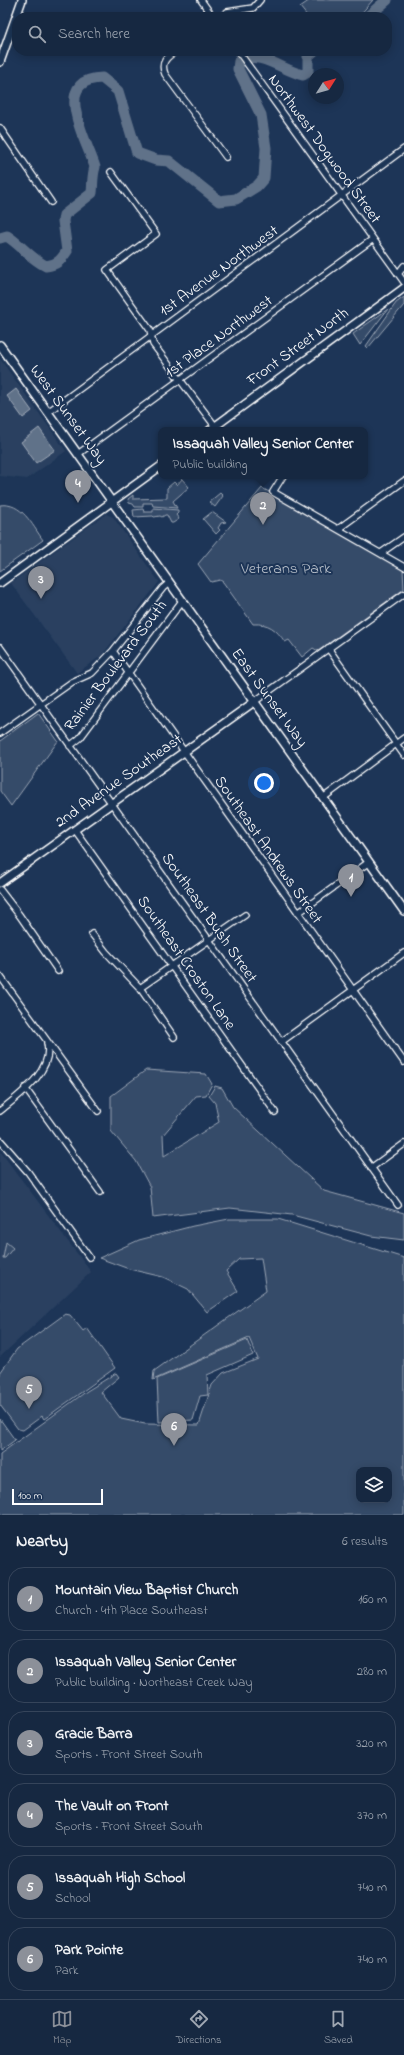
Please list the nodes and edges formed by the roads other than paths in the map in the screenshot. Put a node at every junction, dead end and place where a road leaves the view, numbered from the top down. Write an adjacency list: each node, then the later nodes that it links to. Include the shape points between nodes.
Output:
1 (22, 0): 4 (main road)
2 (201, 0): 5 (street)
3 (260, 0): 6 (street, via 253,8)
4 (18, 12)
5 (209, 12)
6 (227, 12)
7 (12, 28): 10 (main road)
8 (169, 56): 13 (street, via 164,63 165,74)
9 (242, 56): 15 (street, Northwest Dogwood Street)
10 (0, 62)
11 (0, 128): 16 (street)
12 (404, 149): 15 (street, 1st Avenue Northwest)
13 (226, 157)
14 (111, 172): 22 (street, via 156,234 107,270 150,330)
15 (342, 196): 17 (street, Northwest Dogwood Street); 22 (street, 1st Avenue Northwest)
16 (51, 202)
17 (373, 240): 19 (street, Northwest Dogwood Street); 24 (street, 1st Place Northwest)
18 (404, 266): 19 (street)
19 (398, 274): 20 (street, Northwest Dogwood Street)
20 (404, 282)
21 (404, 288): 27 (main road, Front Street North)
22 (152, 338): 24 (street, via 153,344); 25 (street, 1st Avenue Northwest)
23 (0, 345): 25 (main road, West Sunset Way)
24 (180, 381): 26 (street); 28 (street, 1st Place Northwest)
25 (48, 412): 28 (main road, West Sunset Way)
26 (211, 427)
27 (213, 427)
28 (78, 454): 32 (main road, West Sunset Way)
29 (158, 468): 32 (main road)
30 (281, 479): 33 (street, via 274,492)
31 (404, 481): 33 (street)
32 (112, 502): 37 (main road); 38 (main road, East Sunset Way)
33 (338, 529): 35 (street)
34 (404, 537): 35 (street)
35 (381, 553): 36 (street)
36 (404, 567)
37 (0, 583)
38 (169, 583): 40 (main road, East Sunset Way); 43 (street)
39 (404, 594): 42 (street)
40 (182, 601): 44 (street, Rainier Boulevard South); 45 (main road, East Sunset Way)
41 (0, 647): 46 (street, Southeast Bush Street)
42 (328, 648): 45 (street); 49 (street)
43 (113, 651): 44 (street, Southeast Andrews Street); 46 (street, via 92,673 75,680)
44 (127, 674): 50 (street, Rainier Boulevard South, via 80,738); 51 (street, Southeast Andrews Street)
45 (254, 702): 51 (main road, 2nd Avenue Southeast); 53 (main road, East Sunset Way)
46 (41, 704): 47 (street); 50 (street, Southeast Bush Street)
47 (0, 734)
48 (404, 738): 49 (street)
49 (396, 744): 52 (street); 53 (street)
50 (70, 746): 54 (street, Southeast Bush Street)
51 (183, 753): 54 (main road, 2nd Avenue Southeast); 60 (street, Southeast Andrews Street)
52 (404, 755)
53 (323, 798): 56 (main road, East Sunset Way)
54 (111, 803): 55 (main road, 2nd Avenue Southeast); 63 (street, Southeast Bush Street)
55 (75, 830): 57 (main road, 2nd Avenue Southeast); 65 (street, Southeast Croston Lane)
56 (369, 862): 59 (main road, East Sunset Way); 60 (street)
57 (0, 883)
58 (0, 890): 66 (street)
59 (404, 911)
60 (298, 913): 69 (street, Southeast Andrews Street)
61 (245, 916): 63 (street)
62 (92, 934): 68 (street)
63 (209, 940): 65 (street); 72 (street, Southeast Bush Street)
64 (404, 953): 69 (street)
65 (173, 966): 68 (street); 77 (street, Southeast Croston Lane)
66 (58, 971)
67 (0, 976): 70 (street)
68 (140, 988): 71 (street)
69 (352, 990): 72 (street); 73 (street, Southeast Andrews Street)
70 (43, 1036): 74 (street, via 48,1047 46,1062); 76 (street)
71 (174, 1037)
72 (281, 1042): 80 (street, Southeast Bush Street)
73 (404, 1062)
74 (25, 1088): 75 (street); 81 (street)
75 (0, 1111)
76 (98, 1111)
77 (275, 1112)
78 (0, 1140): 83 (street, via 24,1168)
79 (404, 1144): 80 (street)
80 (371, 1168): 82 (street, Southeast Bush Street)
81 (100, 1192)
82 (398, 1205)
83 (89, 1257)

